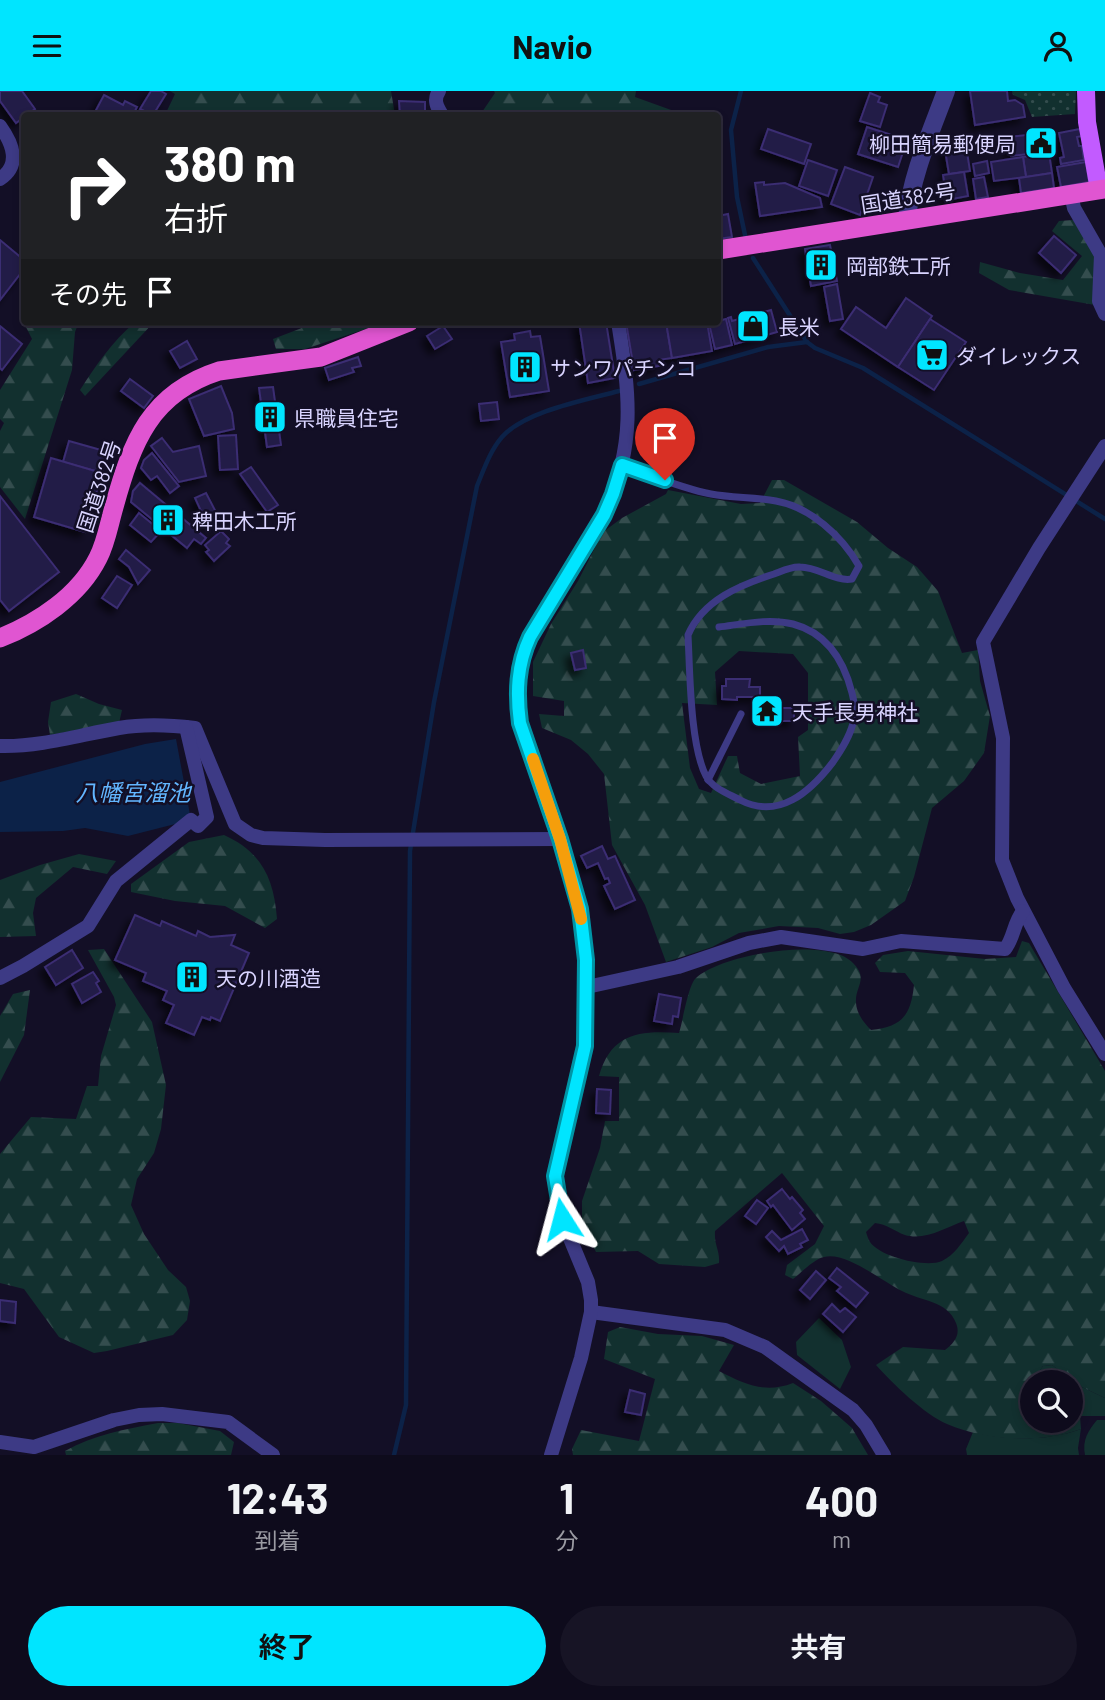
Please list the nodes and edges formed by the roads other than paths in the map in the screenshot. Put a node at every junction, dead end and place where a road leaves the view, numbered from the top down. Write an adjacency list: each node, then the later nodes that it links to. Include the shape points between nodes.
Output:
1 (439, 91): 4 (street, via 436,105)
2 (946, 91): 9 (street)
3 (1086, 91): 7 (main road, via 1087,122)
4 (440, 112)
5 (0, 126): 6 (street, via 11,144 14,164)
6 (0, 179)
7 (1102, 190): 8 (highway, 国道382号)
8 (1071, 194): 9 (highway, 国道382号); 11 (street, via 1073,208 1101,255 1100,301)
9 (907, 219): 10 (highway, 国道382号)
10 (721, 250)
11 (1105, 314)
12 (400, 326): 17 (highway, 国道382号, via 321,357 219,371 176,391 140,434 121,481 104,545 89,571 53,609)
13 (619, 326): 15 (street, via 629,398)
14 (1105, 446): 23 (street, via 984,642 1003,738 1000,853)
15 (622, 465): 21 (lane, via 687,488 797,507 836,537 859,566 852,579 843,581 799,566 773,574 727,593 692,624 688,635 698,759); 22 (street, via 604,515 530,637 518,678 520,723)
16 (719, 627): 21 (lane, via 771,622 811,631 835,652 847,675 855,718 845,744 821,778 787,804 751,806)
17 (0, 638)
18 (741, 715): 21 (lane)
19 (186, 727): 20 (street, via 120,728); 22 (street, via 195,727 235,824 251,835 325,840); 24 (street, via 207,817 198,827 191,820 116,881 88,926)
20 (0, 746)
21 (708, 780)
22 (560, 839): 25 (street, via 580,909)
23 (1023, 911): 25 (street, via 1005,949 901,941 863,949 782,937); 26 (street)
24 (0, 978)
25 (587, 987): 27 (street, via 585,1046 555,1176 562,1219 588,1282)
26 (1105, 1054)
27 (590, 1312): 30 (street, via 582,1358); 31 (street, via 725,1330 765,1347 853,1410)
28 (0, 1442): 29 (street, via 34,1447 114,1420 162,1414 228,1422)
29 (273, 1455)
30 (551, 1455)
31 (884, 1455)

